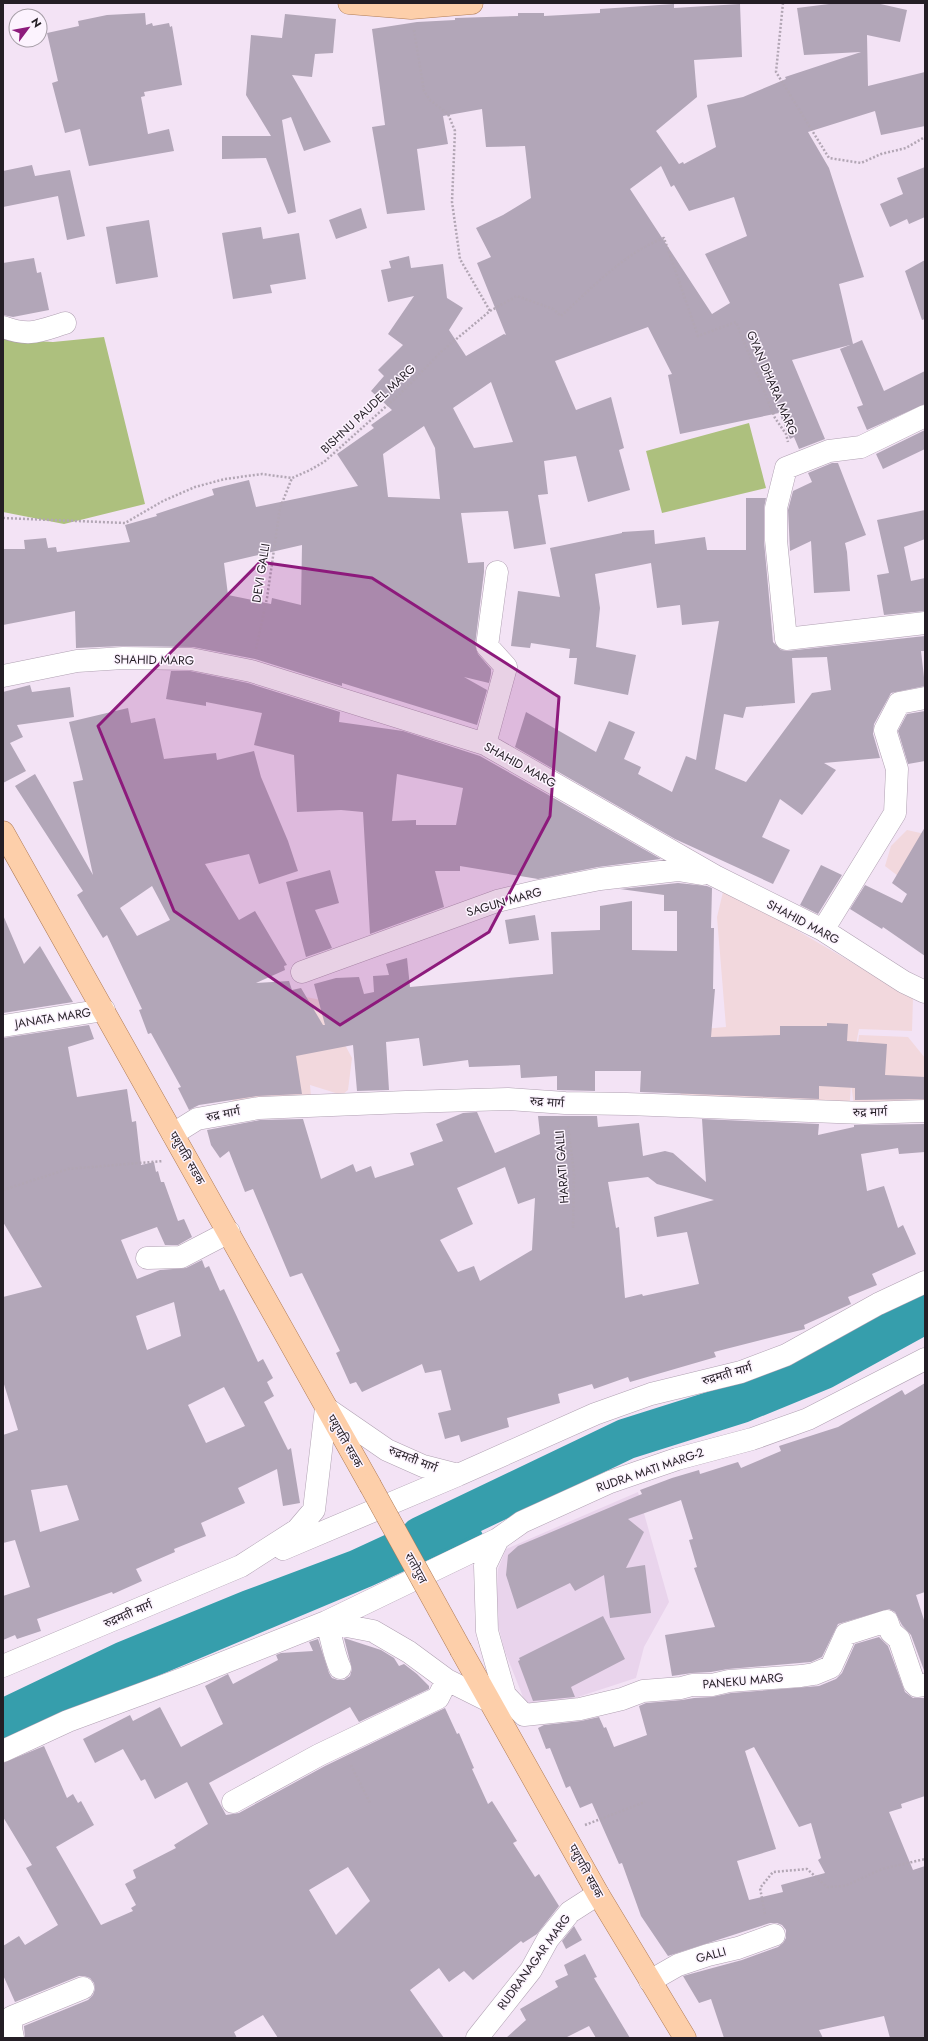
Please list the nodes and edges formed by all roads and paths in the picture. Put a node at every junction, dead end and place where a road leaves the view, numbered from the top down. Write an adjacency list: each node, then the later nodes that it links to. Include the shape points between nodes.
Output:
1 (349, 3): 4 (main road)
2 (472, 3): 4 (main road)
3 (783, 3): 5 (path, via 776,72 829,158 861,163 906,148)
4 (417, 6): 7 (path, via 424,91 430,100 448,114 456,131 452,202 460,259)
5 (925, 137)
6 (517, 296): 7 (path, BISHNU PAUDEL MARG); 11 (path, GYAN DHARA MARG, via 553,309 561,316 608,273 650,244 664,238 698,336 736,322 774,418 786,434)
7 (490, 311): 12 (path, BISHNU PAUDEL MARG, via 442,351 401,393 324,462)
8 (65, 323): 9 (street, via 32,333 19,333)
9 (3, 327)
10 (925, 416): 15 (street, via 861,447 829,451 786,468 776,508 776,540 786,639)
11 (789, 446)
12 (292, 478): 13 (path, via 262,474 225,479 163,501 125,523); 16 (path, DEVI GALLI, via 280,508 267,598)
13 (3, 518)
14 (497, 572): 19 (street, via 487,646 506,667)
15 (925, 623)
16 (251, 671): 17 (street, SHAHID MARG, via 191,659 122,658 78,661); 19 (street, SHAHID MARG)
17 (3, 676)
18 (925, 698): 22 (street, via 899,703 885,730 896,769 895,813)
19 (485, 744): 21 (street, SHAHID MARG)
20 (3, 832): 25 (main road, पशुपति सडक)
21 (715, 876): 22 (street, SHAHID MARG); 23 (street, SAGUN MARG, via 678,870 600,879 538,891 497,901)
22 (823, 930): 24 (street, SHAHID MARG, via 904,982)
23 (302, 972)
24 (925, 992)
25 (104, 1010): 26 (street, JANATA MARG); 29 (main road, पशुपति सडक)
26 (3, 1026)
27 (565, 1103): 28 (street, रुद्र मार्ग, via 864,1113); 29 (street, रुद्र मार्ग, via 508,1099 259,1108 197,1119); 32 (path, HARATI GALLI, via 574,1173)
28 (925, 1111)
29 (173, 1134): 30 (main road, पशुपति सडक)
30 (189, 1162): 31 (path, via 148,1161 68,1169); 33 (main road, पशुपति सडक)
31 (3, 1190)
32 (573, 1230)
33 (229, 1232): 34 (street, via 181,1257); 37 (main road, पशुपति सडक)
34 (147, 1258)
35 (925, 1282): 38 (street, रुद्रमती मार्ग, via 878,1304 786,1355 741,1372 651,1394 595,1414)
36 (925, 1359): 40 (street, RUDRA MATI MARG-2, via 808,1419 752,1439 677,1459 610,1482 522,1522)
37 (326, 1408): 38 (street, रुद्रमती मार्ग, via 387,1450 423,1466); 39 (main road, पशुपति सडक); 41 (street, रुद्रमती मार्ग, via 314,1510 297,1530)
38 (458, 1475): 41 (street, via 325,1533)
39 (370, 1485): 47 (main road, रातोपुल, bridge, via 461,1650)
40 (498, 1539): 42 (street); 47 (street, RUDRA MATI MARG-2, via 485,1566 487,1631)
41 (241, 1566): 43 (street, रुद्रमती मार्ग)
42 (326, 1622): 44 (street); 45 (street, via 373,1631 409,1652); 49 (street, via 190,1676 79,1716)
43 (3, 1666)
44 (340, 1668)
45 (447, 1680): 47 (street); 48 (street, via 438,1698)
46 (925, 1685): 47 (street, PANEKU MARG, via 917,1686 914,1683 899,1639 891,1632 887,1621 846,1634 831,1667 814,1674 729,1681 712,1685 692,1684 681,1688 643,1691 622,1699 546,1714 524,1715)
47 (498, 1698): 53 (main road, पशुपति सडक)
48 (341, 1745): 50 (street); 52 (path)
49 (3, 1751)
50 (233, 1802)
51 (645, 1802): 53 (path)
52 (370, 1803)
53 (565, 1834): 55 (main road, पशुपति सडक)
54 (925, 1859): 56 (path, via 882,1869 845,1886 827,1887 807,1869 773,1872 760,1888 763,1909)
55 (598, 1894): 57 (main road, पशुपति सडक); 60 (street, RUDRANAGAR MARG, via 570,1912 548,1939 531,1970)
56 (774, 1934): 57 (street, GALLI, via 738,1948 708,1954 678,1965)
57 (650, 1981): 61 (main road, पशुपति सडक)
58 (83, 1988): 59 (street, via 12,2017)
59 (13, 2038)
60 (477, 2038)
61 (685, 2038)

